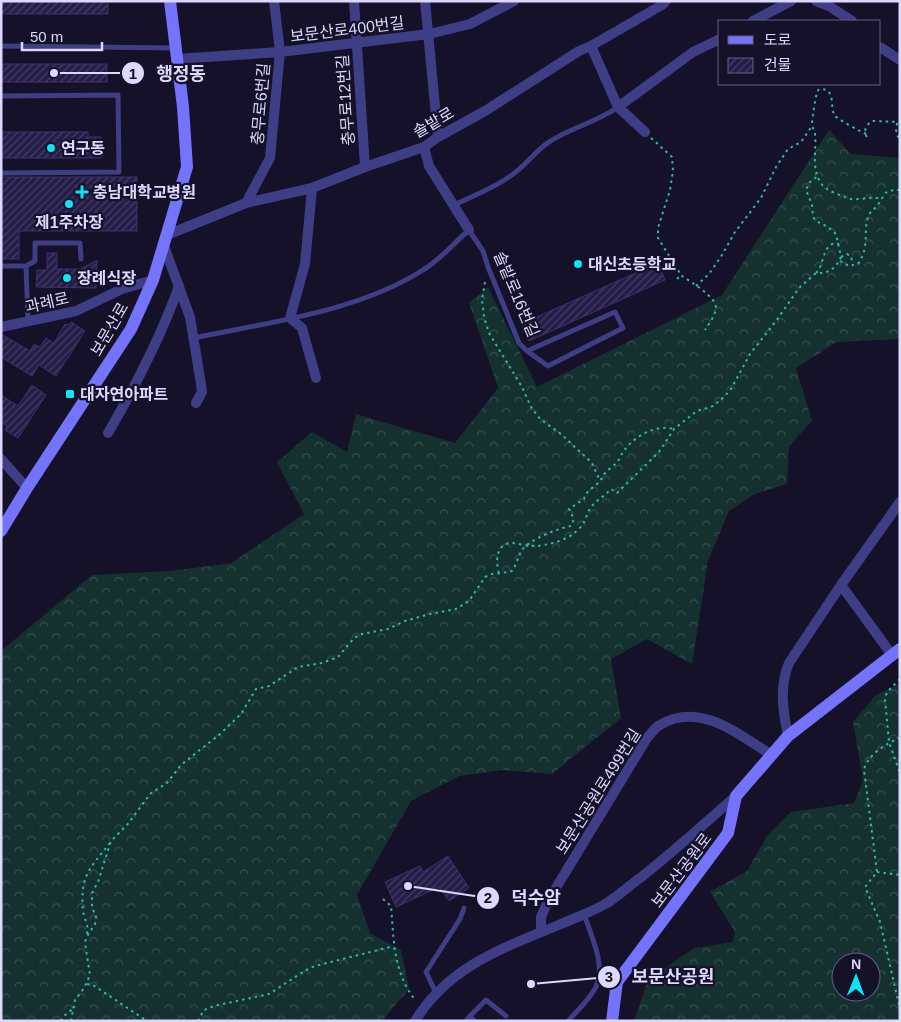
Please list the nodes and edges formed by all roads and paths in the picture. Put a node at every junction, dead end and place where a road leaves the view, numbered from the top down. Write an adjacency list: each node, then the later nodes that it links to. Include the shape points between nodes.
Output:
1 (170, 1): 18 (main road, 보문산로)
2 (274, 1): 17 (street, 충무로6번길)
3 (354, 1): 13 (street, 충무로12번길)
4 (425, 1): 11 (street)
5 (514, 1): 11 (street, 보문산로400번길, via 470,24)
6 (666, 1): 15 (street, 솔밭로)
7 (791, 1): 9 (street)
8 (816, 1): 10 (street)
9 (755, 20)
10 (850, 20)
11 (429, 34): 13 (street, 보문산로400번길); 25 (street)
12 (718, 40): 21 (street, via 693,52)
13 (356, 44): 17 (street, 보문산로400번길); 28 (street, 충무로12번길)
14 (1, 46): 18 (lane)
15 (591, 46): 21 (street); 25 (street, 솔밭로)
16 (881, 48): 19 (street)
17 (280, 52): 18 (street, 보문산로400번길); 34 (street, 충무로6번길, via 270,158)
18 (176, 54): 37 (main road, 보문산로, via 188,167)
19 (900, 60)
20 (1, 96): 29 (lane, via 118,95 118,172)
21 (618, 107): 24 (street); 35 (lane, via 559,136 509,178)
22 (898, 122): 23 (path, via 872,121 866,127 866,136 836,119 831,95 819,89); 26 (path, via 896,133)
23 (812, 126): 30 (path); 51 (path, via 801,142 788,149 761,198 709,274)
24 (645, 132): 47 (path, via 672,157 670,190 658,238)
25 (438, 137): 27 (street, 솔밭로)
26 (900, 140)
27 (424, 147): 28 (street, 솔밭로); 35 (street, 솔밭로16번길, via 429,166)
28 (364, 167): 31 (street, 솔밭로)
29 (1, 173)
30 (818, 176): 33 (path, via 825,188 849,198); 38 (path, via 806,190 814,217 836,234)
31 (312, 188): 34 (street, 솔밭로); 52 (street, via 305,264)
32 (900, 190): 33 (path, via 885,192)
33 (881, 199): 42 (path, via 867,221 866,248 858,264)
34 (246, 203): 37 (street, 솔밭로)
35 (454, 205): 36 (street, 솔밭로16번길)
36 (469, 230): 45 (lane, 솔밭로16번길); 52 (lane, via 425,270 396,285 321,312)
37 (165, 240): 49 (main road, 보문산로); 50 (street)
38 (839, 244): 39 (path); 46 (path, via 830,245 826,250 821,268)
39 (841, 257): 41 (path); 42 (path, via 851,256)
40 (81, 259): 44 (lane, via 80,243 35,243 35,261)
41 (840, 260): 42 (path, via 846,266); 46 (path, via 833,270)
42 (853, 265)
43 (1, 266): 44 (lane)
44 (26, 266): 53 (lane)
45 (488, 267): 57 (lane, 솔밭로16번길, via 519,343); 63 (path, via 482,300 489,333 540,419 592,462)
46 (816, 273): 60 (path, via 798,288 750,354 731,389 713,406 697,411)
47 (681, 275): 48 (path); 51 (path)
48 (677, 278)
49 (153, 280): 53 (street, 과례로, via 122,289 76,311); 64 (main road, 보문산로, via 131,329)
50 (179, 286): 56 (street); 61 (street, via 166,324)
51 (696, 286): 55 (path, via 711,298 716,307)
52 (290, 318): 56 (lane); 58 (street, via 302,328)
53 (28, 321): 54 (street, 과례로)
54 (1, 327)
55 (705, 330)
56 (194, 338): 59 (street, via 202,392)
57 (527, 351): 57 (lane, 솔밭로16번길, via 615,312 623,328 548,366)
58 (316, 378)
59 (196, 403)
60 (674, 429): 63 (path, via 658,428 636,440); 67 (path, via 659,452 625,486 617,493 611,489 592,506 584,523 572,535)
61 (108, 433)
62 (1, 459): 64 (street)
63 (600, 481): 67 (path, via 584,499 569,509 574,518 571,526 550,532)
64 (27, 488): 66 (main road, 보문산로)
65 (900, 502): 69 (street)
66 (1, 531)
67 (526, 546): 68 (path, via 512,571); 68 (path, via 503,545 497,559)
68 (499, 573): 78 (path, via 485,577 469,601 456,609 362,634 354,638 338,657 298,667 269,686 256,689 241,714 181,766 167,783 151,793)
69 (841, 585): 70 (street); 72 (street, via 788,663 783,677)
70 (896, 652): 72 (main road, 보문산공원로)
71 (900, 679): 74 (path, via 885,698)
72 (788, 736): 75 (main road, 보문산공원로)
73 (900, 738): 74 (path)
74 (889, 742): 76 (path); 79 (path, via 868,761 864,770)
75 (772, 755): 77 (main road, 보문산공원로); 84 (street, 보문산공원로499번길, via 720,723 697,716 681,717 659,725 647,738 548,901)
76 (900, 773)
77 (736, 796): 83 (street, via 673,852 608,903); 103 (main road, 보문산공원로, via 728,834 617,982)
78 (112, 841): 85 (path, via 92,893 96,924); 85 (path, via 95,860 82,889 83,910 88,924)
79 (876, 872): 80 (path); 91 (path, via 865,888 880,922)
80 (900, 875)
81 (383, 899): 86 (path, via 391,906)
82 (464, 908): 88 (lane, via 426,972)
83 (584, 914): 84 (street); 102 (lane, via 600,963 598,978 587,1000)
84 (541, 932): 88 (street, via 489,954 464,969)
85 (86, 938): 87 (path, via 90,975)
86 (394, 949): 90 (path, via 399,971 412,996); 99 (path, via 390,947 315,966 269,994 204,1010)
87 (87, 984): 89 (path, via 75,1000); 98 (path)
88 (436, 993): 90 (street)
89 (75, 1006): 96 (path); 97 (path)
90 (423, 1008): 100 (street)
91 (900, 1009)
92 (506, 1016): 93 (lane, via 486,1000)
93 (468, 1018): 101 (lane)
94 (28, 1021): 95 (path)
95 (32, 1021)
96 (60, 1021)
97 (72, 1021)
98 (147, 1021)
99 (198, 1021)
100 (415, 1021)
101 (474, 1021)
102 (568, 1021)
103 (612, 1021)

